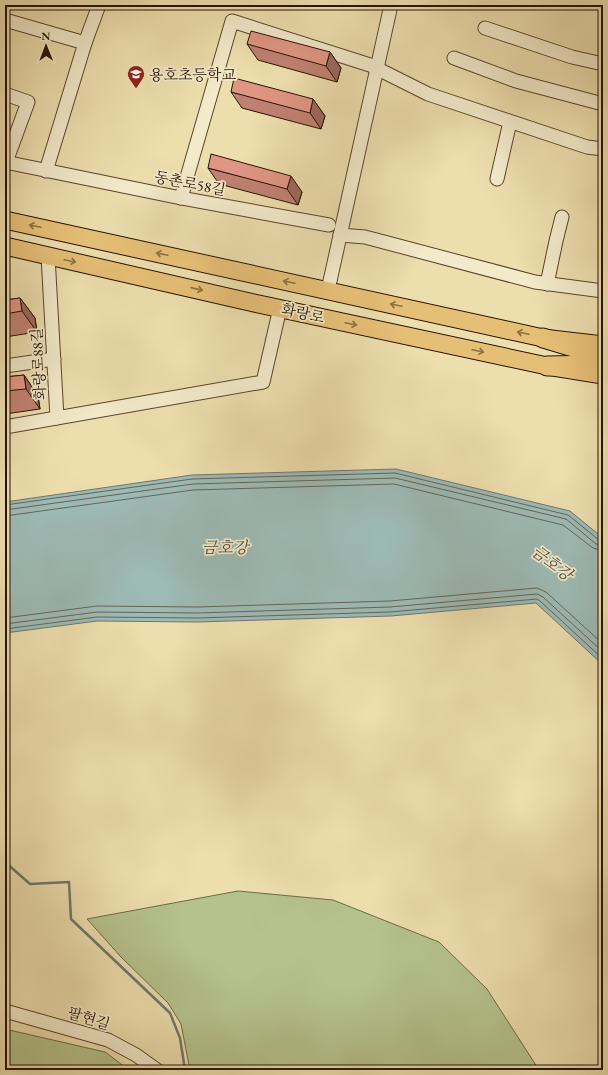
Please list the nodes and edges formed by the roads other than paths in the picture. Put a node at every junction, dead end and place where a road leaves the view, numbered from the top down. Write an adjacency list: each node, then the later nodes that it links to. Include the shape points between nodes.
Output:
1 (98, 5): 5 (street)
2 (391, 5): 8 (street)
3 (5, 20): 5 (street)
4 (485, 28): 7 (street, via 572,57)
5 (85, 43): 14 (street)
6 (454, 58): 10 (street, via 516,81)
7 (603, 64)
8 (377, 68): 11 (street, via 428,94); 16 (street, via 232,21); 20 (street)
9 (5, 94): 13 (street, via 28,102)
10 (603, 104)
11 (510, 122): 12 (street, via 587,148); 15 (street)
12 (603, 149)
13 (5, 162): 14 (street, 동촌로58길)
14 (46, 171): 16 (street, 동촌로58길)
15 (497, 179)
16 (181, 198): 19 (street, 동촌로58길)
17 (562, 217): 23 (street)
18 (5, 220): 24 (main road, 화랑로, one-way to 18)
19 (328, 225)
20 (340, 235): 23 (street, via 366,237); 24 (street)
21 (5, 246): 22 (main road, 화랑로)
22 (48, 256): 26 (main road, 화랑로, one-way to 26); 30 (street, 화랑로88길)
23 (547, 284): 25 (street)
24 (328, 290): 27 (main road, 화랑로, one-way to 24)
25 (603, 291)
26 (280, 308): 33 (main road, 화랑로, one-way to 33); 35 (street, via 264,382)
27 (543, 338): 28 (main road, 화랑로); 29 (highway)
28 (603, 345)
29 (603, 356)
30 (54, 359): 32 (street); 35 (street, 화랑로88길)
31 (603, 365): 33 (highway)
32 (5, 366)
33 (547, 366): 34 (main road, 화랑로)
34 (603, 375)
35 (58, 418): 36 (street, 화랑로88길)
36 (5, 427)
37 (5, 1011): 38 (street, 팔현길, via 108,1040)
38 (157, 1070)

